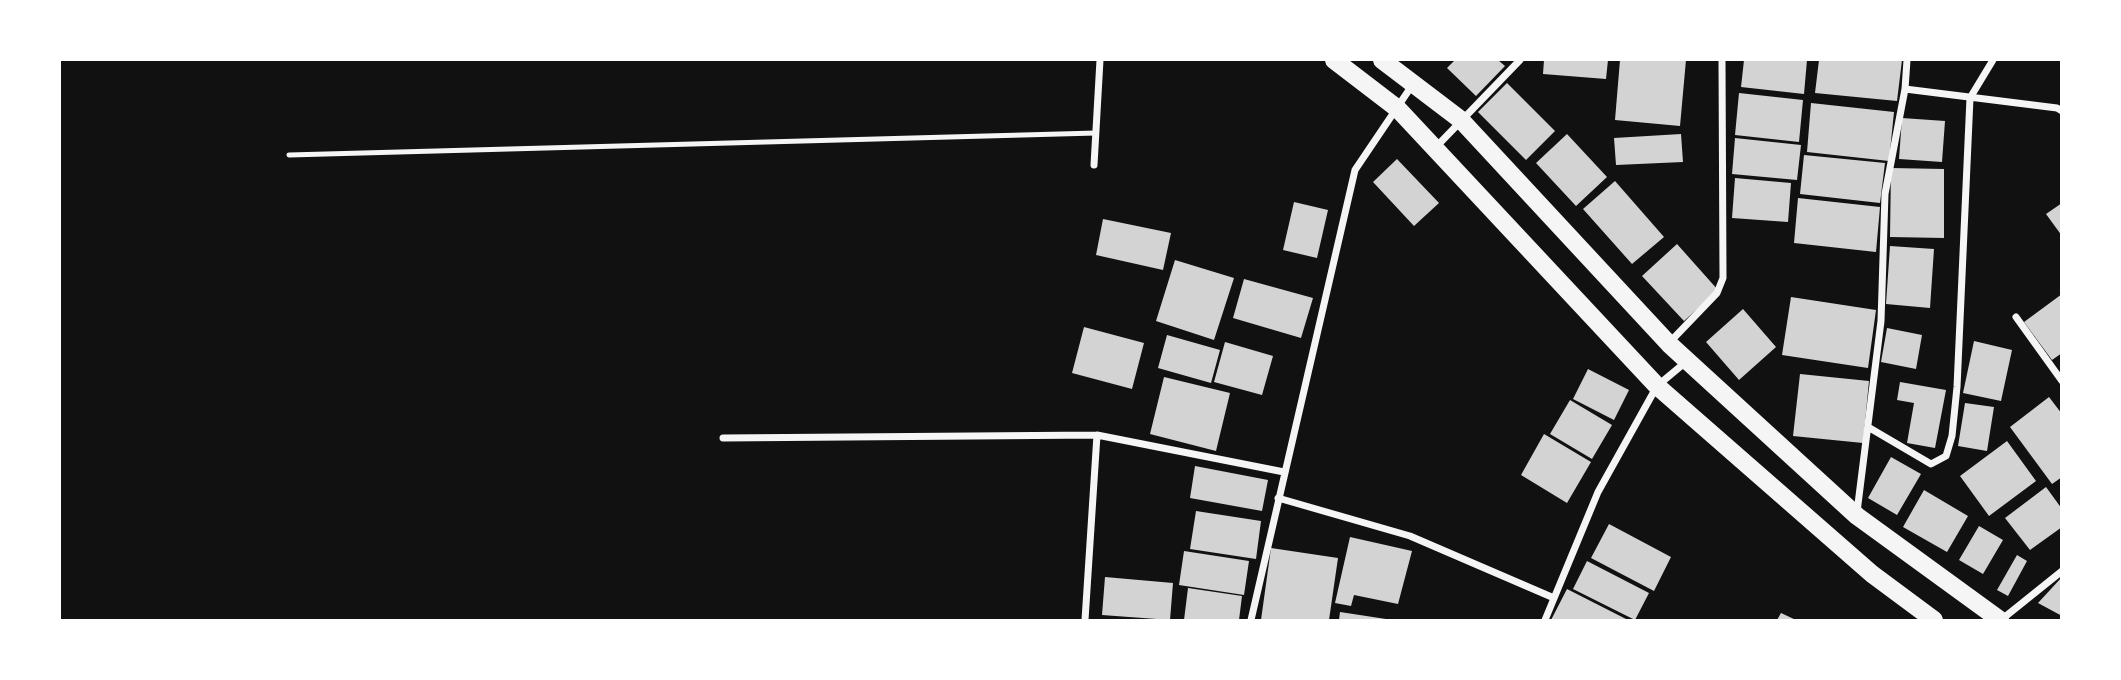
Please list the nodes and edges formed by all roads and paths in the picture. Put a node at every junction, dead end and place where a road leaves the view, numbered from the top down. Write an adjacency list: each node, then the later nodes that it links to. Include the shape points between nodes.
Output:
1 (1100, 60): 14 (street)
2 (1334, 60): 11 (main road)
3 (1382, 60): 8 (main road)
4 (1520, 60): 13 (street)
5 (1722, 60): 19 (street, via 1723,278 1717,293)
6 (1907, 60): 9 (street)
7 (1993, 60): 10 (street)
8 (1413, 84): 11 (street); 13 (main road)
9 (1905, 89): 10 (street); 23 (street, via 1885,194 1881,321)
10 (1970, 98): 12 (street); 23 (street, via 1957,387 1946,456 1931,464)
11 (1398, 109): 15 (main road); 26 (street, via 1355,170)
12 (2062, 111)
13 (1461, 120): 15 (street); 19 (main road)
14 (1096, 133): 16 (lane); 17 (street)
15 (1434, 149): 22 (main road)
16 (289, 155)
17 (1094, 165)
18 (2015, 317): 21 (street)
19 (1669, 344): 20 (main road)
20 (1687, 361): 22 (street); 28 (main road)
21 (2062, 381)
22 (1657, 386): 30 (street, via 1598,492); 35 (main road, via 1872,574)
23 (1868, 427): 28 (street)
24 (1097, 435): 25 (street); 26 (street); 32 (street)
25 (723, 438)
26 (1284, 472): 27 (street)
27 (1278, 498): 30 (street, via 1410,536); 33 (street)
28 (1857, 516): 31 (main road)
29 (2062, 571): 31 (street)
30 (1554, 598): 34 (street)
31 (2000, 620)
32 (1085, 621)
33 (1251, 621)
34 (1545, 621)
35 (1934, 621)

